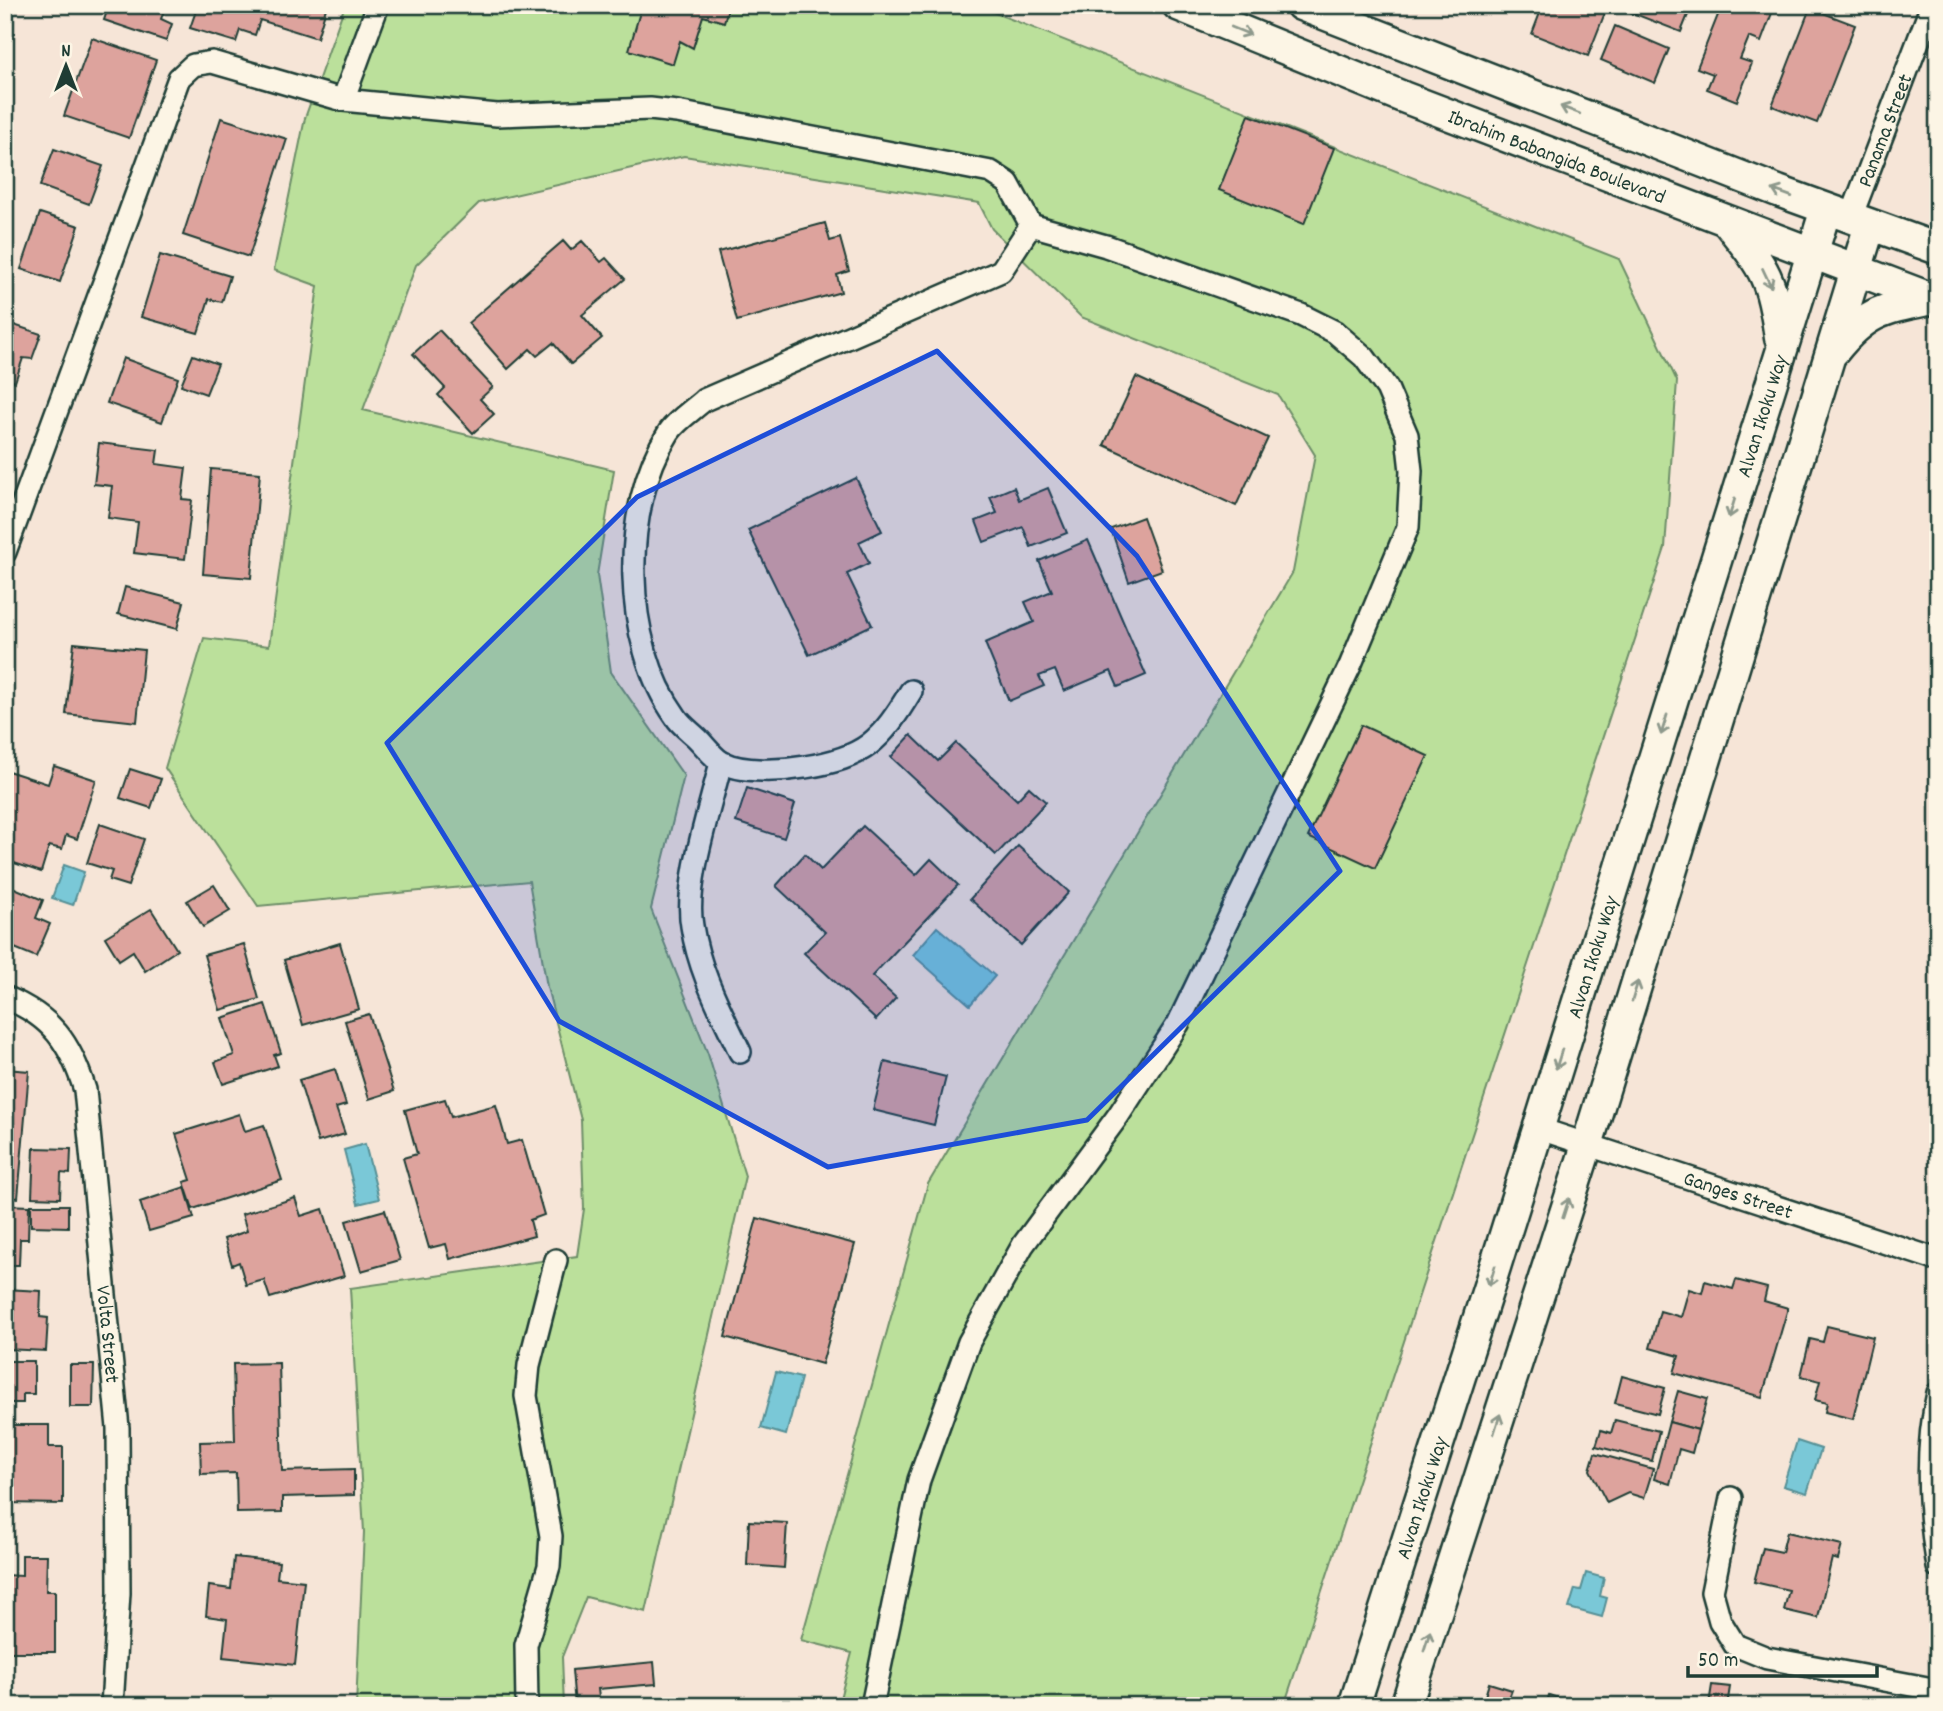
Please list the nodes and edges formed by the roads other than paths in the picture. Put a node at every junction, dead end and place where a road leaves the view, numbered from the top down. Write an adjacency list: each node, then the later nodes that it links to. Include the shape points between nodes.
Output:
1 (378, 5): 5 (street)
2 (1178, 5): 7 (street, Ibrahim Babangida Boulevard, one-way to 7)
3 (1301, 5): 6 (street, one-way to 3)
4 (1932, 5): 6 (street, Panama Street)
5 (343, 100): 8 (street, via 497,114 677,112 991,172 1008,183); 15 (street, via 212,62 193,65 179,78)
6 (1849, 217): 9 (street); 10 (street, Alvan Ikoku Way); 11 (street)
7 (1728, 223): 10 (street, Ibrahim Babangida Boulevard); 13 (street, one-way to 13, via 1760,262 1774,291)
8 (1031, 225): 17 (street, via 1001,271 704,400 670,430 653,464 641,506 634,592 655,676 676,717); 30 (street, via 1119,250 1301,315 1335,332 1364,357 1387,388 1407,435 1411,471 1408,527 1350,666 1178,1024 1118,1116 1023,1245 969,1342 919,1479)
9 (1938, 249)
10 (1811, 255): 11 (street, Ibrahim Babangida Boulevard); 13 (street, Alvan Ikoku Way)
11 (1856, 271): 12 (street, Ibrahim Babangida Boulevard); 14 (street)
12 (1935, 300): 14 (street, via 1896,306 1859,322)
13 (1782, 349): 20 (street, Alvan Ikoku Way, one-way to 20)
14 (1828, 360): 21 (street, one-way to 14)
15 (5, 552)
16 (912, 691): 17 (street, via 875,743 837,762 761,771)
17 (721, 762): 19 (street, via 695,873 691,924 702,971)
18 (5, 996): 28 (street, Volta Street, via 30,1007 56,1030 74,1057 85,1090 118,1428 119,1593)
19 (740, 1052)
20 (1537, 1128): 21 (street, Ganges Street); 31 (street, Alvan Ikoku Way, one-way to 31)
21 (1587, 1145): 23 (street, Ganges Street); 32 (street, one-way to 21)
22 (556, 1260): 29 (street, via 529,1365 526,1396 551,1536 549,1566 526,1645)
23 (1938, 1260)
24 (1938, 1393): 26 (street, via 1930,1461 1930,1509)
25 (1731, 1497): 27 (street, via 1712,1592 1720,1621 1735,1645 1767,1658)
26 (1938, 1567)
27 (1938, 1690)
28 (112, 1706)
29 (527, 1706)
30 (872, 1706)
31 (1354, 1706)
32 (1406, 1706)

